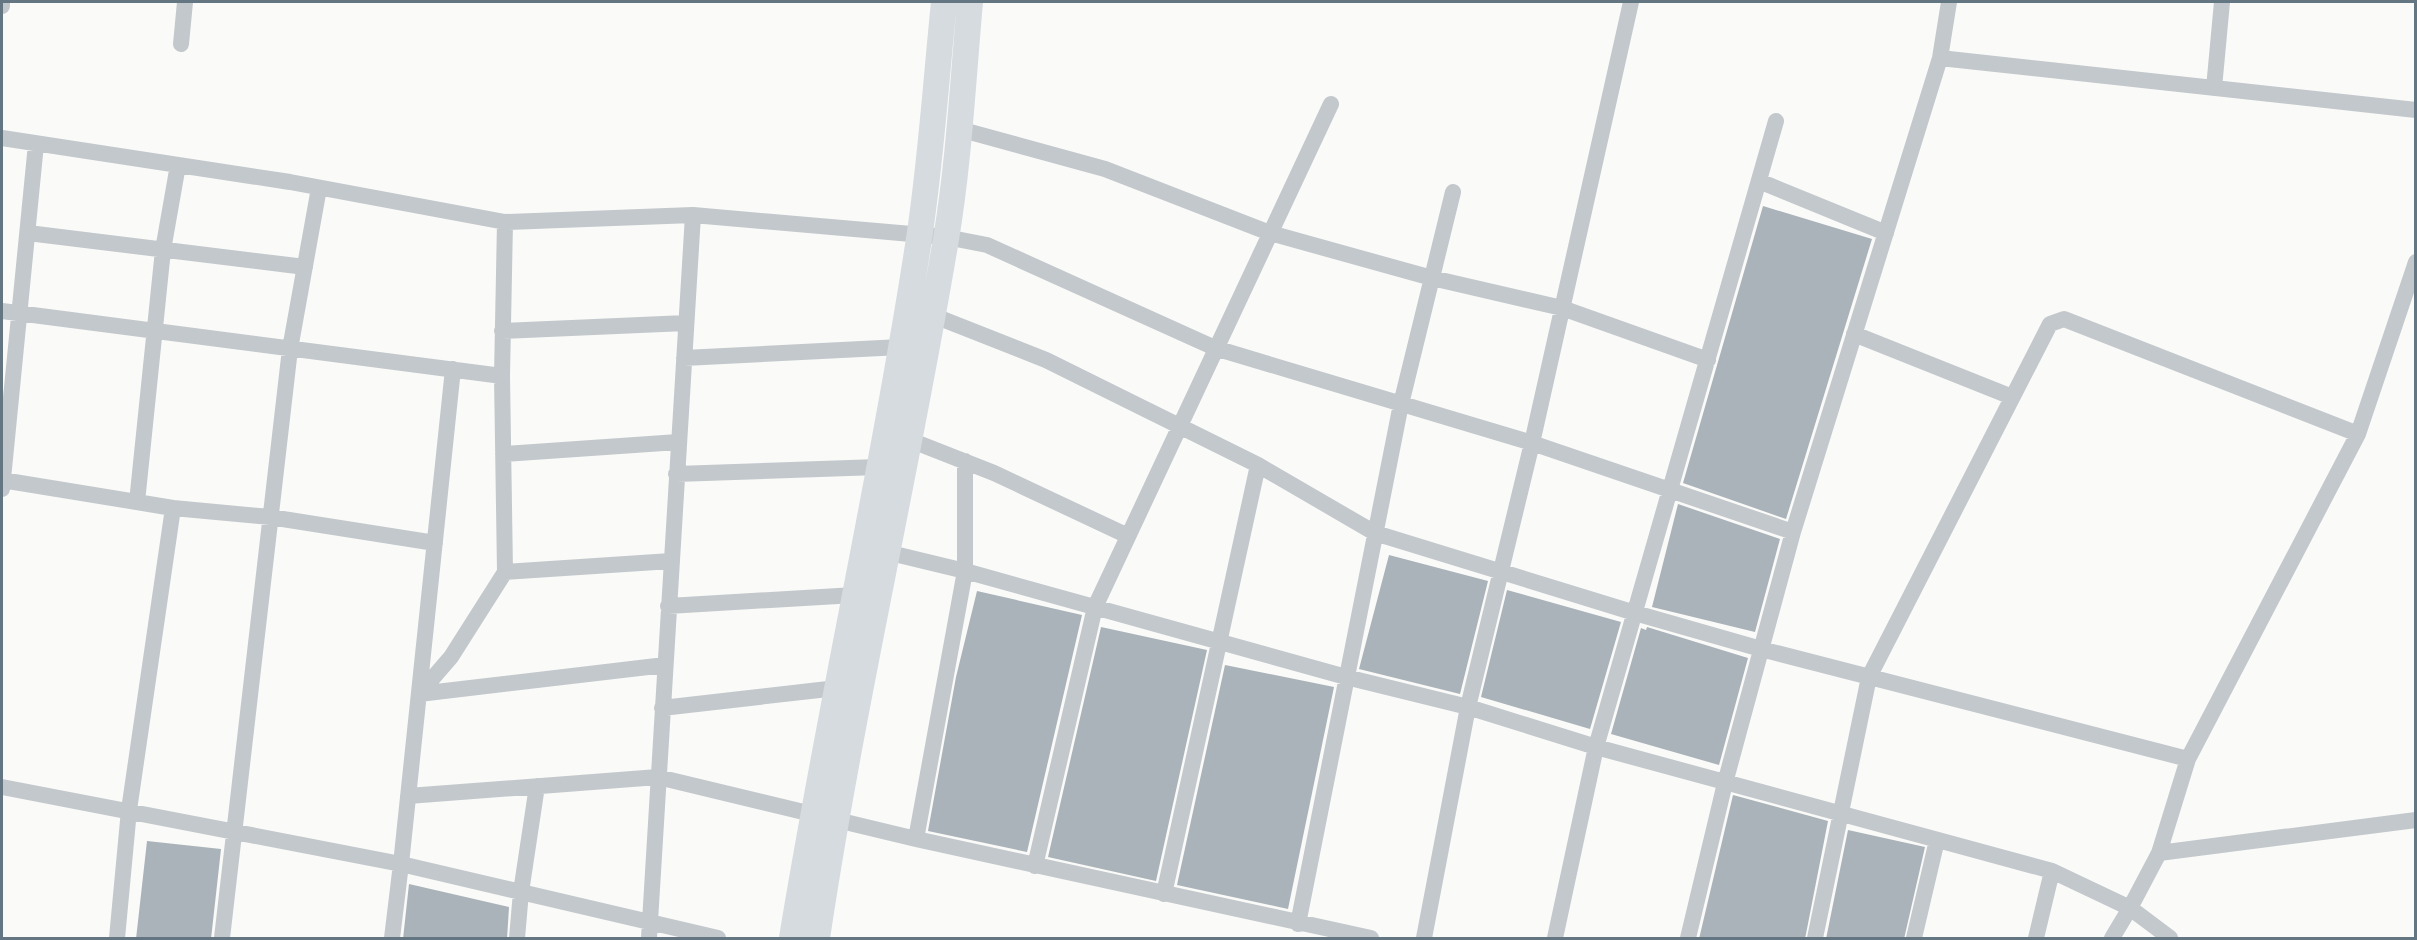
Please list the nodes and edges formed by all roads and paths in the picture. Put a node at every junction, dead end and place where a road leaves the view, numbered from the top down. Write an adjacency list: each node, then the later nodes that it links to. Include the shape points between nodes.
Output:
1 (2, 2): 8 (street)
2 (185, 2): 9 (street)
3 (944, 2): 27 (main road)
4 (970, 2): 15 (main road)
5 (1631, 2): 33 (street)
6 (1949, 2): 10 (street)
7 (2222, 2): 11 (street)
8 (2, 6)
9 (181, 44)
10 (1940, 58): 11 (street); 26 (street)
11 (2214, 88): 13 (street)
12 (1331, 104): 24 (street)
13 (2415, 110)
14 (1776, 121): 19 (street)
15 (959, 129): 24 (street, via 1105,169); 28 (main road)
16 (2, 138): 17 (street)
17 (36, 144): 18 (street); 25 (street)
18 (178, 165): 20 (street); 29 (street)
19 (1758, 181): 26 (street); 45 (street)
20 (319, 188): 23 (street); 30 (street)
21 (1453, 192): 32 (street)
22 (693, 215): 23 (street); 27 (street); 37 (street)
23 (505, 222): 39 (street)
24 (1270, 232): 32 (street); 42 (street)
25 (28, 233): 29 (street); 35 (street)
26 (1886, 233): 40 (street)
27 (919, 235): 28 (street); 41 (main road)
28 (946, 237): 36 (main road); 42 (street, via 987,245)
29 (163, 250): 30 (street); 38 (street)
30 (305, 267): 43 (street)
31 (2415, 269): 51 (street)
32 (1432, 278): 33 (street); 49 (street)
33 (1562, 308): 45 (street); 54 (street)
34 (2, 311): 35 (street)
35 (21, 313): 38 (street); 60 (street)
36 (932, 315): 50 (street, via 1046,360); 52 (main road)
37 (686, 323): 39 (street); 44 (street)
38 (154, 331): 43 (street); 62 (street)
39 (502, 331): 47 (street)
40 (1854, 334): 48 (street); 65 (street)
41 (902, 347): 44 (street); 58 (main road)
42 (1215, 348): 49 (street); 50 (street)
43 (290, 349): 46 (street); 64 (street)
44 (684, 358): 53 (street)
45 (1708, 360): 61 (street)
46 (453, 369): 47 (street); 68 (street)
47 (502, 376): 55 (street)
48 (2012, 397): 51 (street, via 2050,324 2064,319); 82 (street)
49 (1401, 404): 54 (street); 66 (street)
50 (1178, 427): 57 (street); 67 (street)
51 (2358, 434): 89 (street)
52 (910, 440): 56 (street); 70 (main road)
53 (678, 442): 55 (street); 59 (street)
54 (1532, 443): 61 (street); 74 (street)
55 (503, 454): 73 (street)
56 (965, 461): 67 (street); 72 (street)
57 (1258, 465): 66 (street); 79 (street)
58 (879, 467): 59 (street); 69 (main road)
59 (676, 474): 71 (street)
60 (2, 483): 62 (street)
61 (1670, 492): 65 (street); 78 (street)
62 (137, 502): 63 (street)
63 (173, 508): 64 (street); 95 (street)
64 (270, 517): 68 (street); 99 (street)
65 (1793, 532): 80 (street)
66 (1375, 533): 74 (street); 83 (street)
67 (1128, 536): 77 (street)
68 (435, 543): 85 (street)
69 (863, 548): 70 (street); 75 (main road)
70 (889, 552): 72 (street); 97 (main road)
71 (671, 561): 73 (street); 76 (street)
72 (965, 571): 77 (street); 100 (street)
73 (505, 572): 85 (street, via 451,657)
74 (1500, 573): 78 (street); 86 (street)
75 (855, 595): 76 (street); 84 (main road)
76 (668, 606): 81 (street)
77 (1095, 607): 79 (street); 104 (street)
78 (1635, 614): 80 (street); 88 (street)
79 (1218, 641): 83 (street); 107 (street)
80 (1761, 649): 82 (street); 91 (street)
81 (665, 665): 85 (street); 87 (street)
82 (1869, 676): 89 (street); 96 (street)
83 (1346, 677): 86 (street); 109 (street)
84 (837, 688): 87 (street); 97 (main road)
85 (419, 694): 94 (street)
86 (1468, 707): 88 (street); 119 (street)
87 (662, 708): 90 (street)
88 (1596, 747): 91 (street); 120 (street)
89 (2188, 759): 102 (street)
90 (658, 777): 92 (street); 97 (street); 110 (street)
91 (1725, 783): 96 (street); 121 (street)
92 (537, 786): 94 (street); 106 (street)
93 (2, 787): 95 (street)
94 (408, 796): 103 (street)
95 (129, 810): 99 (street); 111 (street)
96 (1839, 813): 101 (street); 122 (street)
97 (823, 818): 100 (street); 116 (main road); 117 (main road)
98 (2415, 820): 102 (street)
99 (233, 830): 103 (street); 112 (street)
100 (916, 839): 104 (street)
101 (1938, 840): 105 (street); 123 (street)
102 (2159, 853): 108 (street)
103 (401, 864): 106 (street); 113 (street)
104 (1035, 866): 107 (street)
105 (2052, 871): 108 (street); 124 (street)
106 (520, 892): 110 (street); 114 (street)
107 (1164, 894): 109 (street)
108 (2130, 908): 125 (street); 126 (street)
109 (1298, 924): 118 (street)
110 (649, 930): 115 (street)
111 (117, 939)
112 (222, 939)
113 (392, 939)
114 (517, 939)
115 (718, 939)
116 (792, 939)
117 (816, 939)
118 (1371, 939)
119 (1424, 939)
120 (1555, 939)
121 (1688, 939)
122 (1815, 939)
123 (1914, 939)
124 (2036, 939)
125 (2112, 939)
126 (2170, 939)

